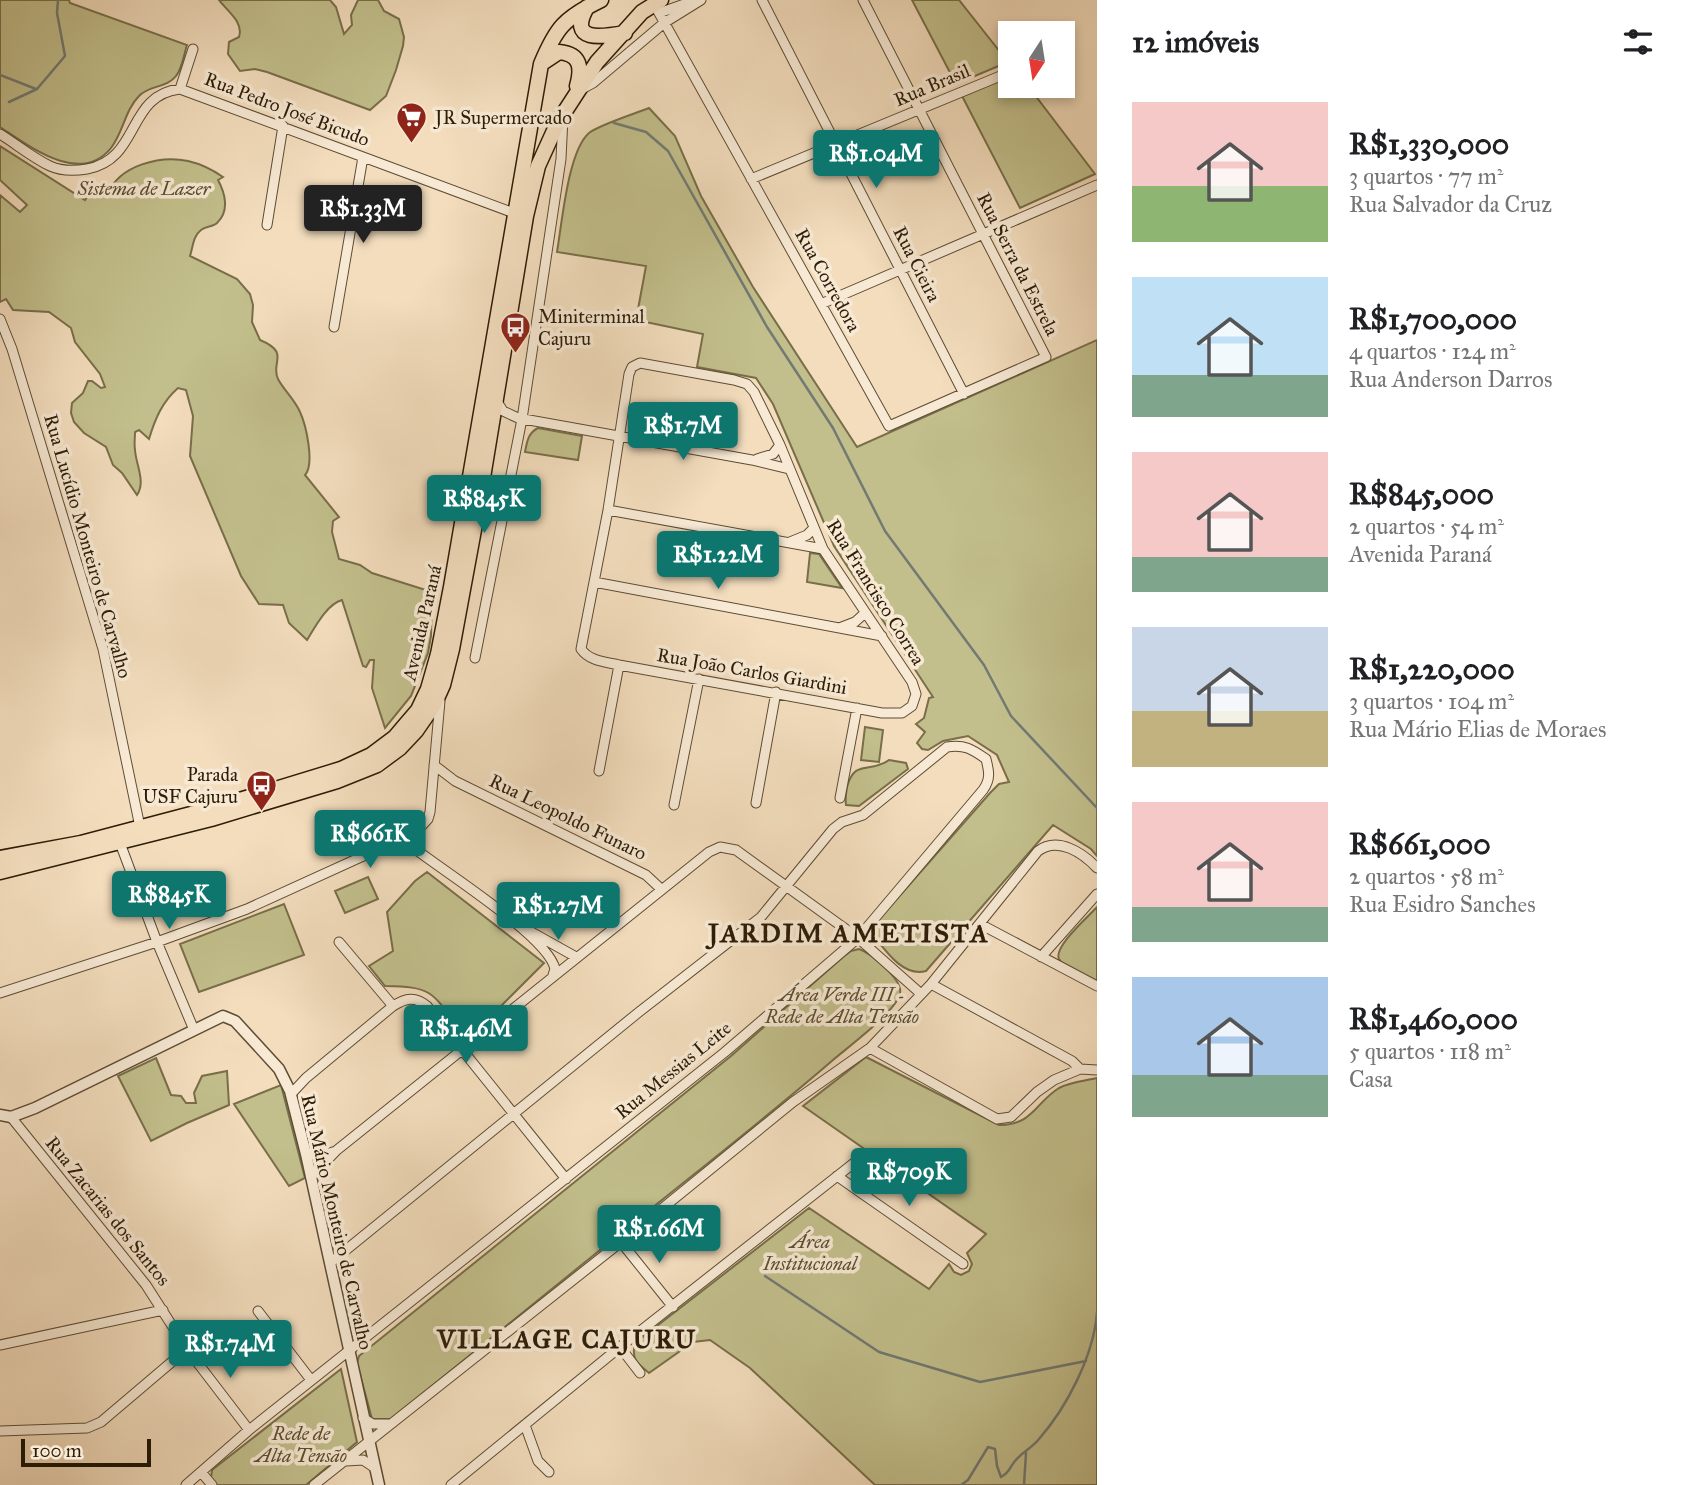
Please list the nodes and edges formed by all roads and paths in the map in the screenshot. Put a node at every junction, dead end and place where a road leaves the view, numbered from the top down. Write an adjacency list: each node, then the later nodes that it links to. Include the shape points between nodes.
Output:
1 (695, 0): 6 (street, Avenida Paraná)
2 (701, 0): 7 (street, Avenida Paraná)
3 (762, 0): 18 (street, Rua Cieira)
4 (863, 0): 14 (street, Rua Serra da Estrela)
5 (594, 3): 8 (main road, via 581,23 589,36); 10 (main road, Avenida Paraná, via 568,18 553,35)
6 (658, 6): 7 (street, Rua Corredora); 8 (main road, Avenida Paraná, via 642,12)
7 (664, 23): 13 (street, Avenida Paraná); 20 (street, Rua Corredora)
8 (625, 33): 13 (main road, Avenida Paraná)
9 (193, 49): 12 (street)
10 (541, 64): 13 (main road, via 559,52 578,59 581,71); 22 (main road, Avenida Paraná)
11 (998, 77): 14 (street, Rua Brasil)
12 (180, 89): 16 (street, Rua Pedro José Bicudo); 17 (street, Rua Pedro José Bicudo, via 149,103 121,151 93,168 50,166)
13 (575, 94): 15 (main road, Avenida Paraná)
14 (919, 109): 18 (street, Rua Brasil); 24 (street, Rua Serra da Estrela)
15 (564, 112): 30 (main road, Avenida Paraná, via 538,166 526,216); 31 (street, via 561,159)
16 (283, 126): 19 (street, Rua Pedro José Bicudo); 23 (street)
17 (0, 134)
18 (836, 144): 20 (street, Rua Brasil); 25 (street, Rua Cieira)
19 (363, 157): 22 (street, Rua Pedro José Bicudo); 28 (street)
20 (751, 179): 26 (street, Rua Corredora)
21 (1097, 185): 24 (street)
22 (514, 213): 59 (main road, Avenida Paraná, via 447,606 433,675 418,710 395,737 351,765)
23 (267, 225)
24 (983, 234): 25 (street); 29 (street, Rua Serra da Estrela, via 1046,357)
25 (900, 270): 26 (street); 29 (street, Rua Cieira)
26 (821, 304): 29 (street, Rua Corredora, via 889,426)
27 (0, 318): 59 (street, Rua Lucídio Monteiro de Carvalho, via 103,649)
28 (334, 327)
29 (964, 394)
30 (496, 397): 31 (street, via 503,411); 32 (main road, Avenida Paraná)
31 (520, 418): 32 (street, via 501,422); 33 (street); 45 (street)
32 (490, 433): 48 (main road, Avenida Paraná)
33 (618, 435): 34 (street, Rua Francisco Correa, via 629,374 640,363 747,384); 35 (street); 37 (street)
34 (780, 445): 35 (street, via 773,454); 36 (street, Rua Francisco Correa)
35 (752, 460): 36 (street)
36 (789, 469): 38 (street, Rua Francisco Correa)
37 (608, 510): 39 (street); 41 (street)
38 (813, 529): 39 (street); 40 (street, Rua Francisco Correa)
39 (788, 543): 40 (street)
40 (823, 549): 42 (street, Rua Francisco Correa)
41 (594, 582): 43 (street); 46 (street, Rua João Carlos Giardini, via 581,649 593,659)
42 (865, 613): 43 (street); 44 (street, Rua Francisco Correa)
43 (837, 628): 44 (street)
44 (882, 636): 50 (street, Rua Francisco Correa, via 912,682 916,694)
45 (475, 658)
46 (620, 665): 47 (street, Rua João Carlos Giardini); 53 (street)
47 (699, 679): 49 (street, Rua João Carlos Giardini); 58 (street)
48 (443, 685): 52 (street); 61 (main road, Avenida Paraná, via 416,731 389,757 362,773)
49 (776, 692): 51 (street, Rua João Carlos Giardini); 57 (street)
50 (912, 706): 51 (street, Rua João Carlos Giardini, via 902,713)
51 (857, 708): 56 (street)
52 (434, 765): 54 (street, Rua Leopoldo Funaro); 55 (street)
53 (598, 771)
54 (455, 781): 55 (street, via 442,780); 66 (street, Rua Leopoldo Funaro, via 646,875)
55 (432, 791): 60 (street, via 428,819)
56 (840, 798)
57 (756, 803)
58 (674, 805)
59 (140, 827): 62 (main road, Avenida Paraná)
60 (402, 839): 68 (street); 72 (street, via 247,909)
61 (120, 843): 64 (main road, Avenida Paraná); 72 (street)
62 (0, 858)
63 (1097, 868): 69 (street, via 1070,848 1043,847)
64 (0, 873)
65 (785, 887): 66 (street, via 726,847 709,852); 70 (street); 70 (street, Rua Messias Leite, via 842,822 863,815 947,747 969,747 986,759 988,783); 89 (street, via 761,917)
66 (660, 889): 73 (street)
67 (1097, 894): 74 (street)
68 (517, 924): 73 (street); 75 (street, via 550,955)
69 (980, 924): 74 (street); 76 (street)
70 (858, 938): 79 (street); 96 (street, Rua Messias Leite)
71 (339, 942): 80 (street)
72 (157, 943): 78 (street); 81 (street)
73 (576, 957): 75 (street)
74 (1041, 957): 77 (street)
75 (553, 975): 83 (street)
76 (931, 984): 79 (street); 84 (street, via 1072,1060)
77 (1097, 986)
78 (0, 993)
79 (920, 993): 82 (street)
80 (393, 1006): 83 (street, via 411,998 422,1002); 86 (street)
81 (194, 1030): 87 (street, Rua Mário Monteiro de Carvalho, via 230,1017); 90 (street, via 35,1108)
82 (870, 1048): 84 (street, via 997,1119 1011,1117 1054,1080); 97 (street, via 793,1102)
83 (461, 1049): 89 (street); 91 (street)
84 (1080, 1069): 85 (street)
85 (1097, 1070)
86 (306, 1078): 87 (street); 88 (street)
87 (287, 1082): 88 (street, Rua Mário Monteiro de Carvalho)
88 (291, 1094): 92 (street, Rua Mário Monteiro de Carvalho)
89 (514, 1115): 96 (street); 98 (street)
90 (6, 1116): 101 (street, Rua Zacarias dos Santos)
91 (337, 1150): 92 (street); 95 (street)
92 (306, 1154): 95 (street, Rua Mário Monteiro de Carvalho)
93 (859, 1159): 94 (street)
94 (838, 1176): 99 (street); 100 (street)
95 (311, 1177): 98 (street, Rua Mário Monteiro de Carvalho)
96 (566, 1179): 106 (street, Rua Messias Leite)
97 (621, 1242): 100 (street); 110 (street)
98 (330, 1263): 106 (street, Rua Mário Monteiro de Carvalho)
99 (963, 1264)
100 (673, 1307): 104 (street)
101 (163, 1310): 103 (street); 105 (street, Rua Zacarias dos Santos)
102 (258, 1311): 108 (street)
103 (0, 1345)
104 (620, 1347): 107 (street); 111 (street)
105 (187, 1349): 112 (street, Rua Zacarias dos Santos); 113 (street, via 101,1422 87,1428)
106 (349, 1352): 108 (street, Rua Messias Leite); 109 (street, Rua Mário Monteiro de Carvalho)
107 (640, 1373)
108 (311, 1380): 112 (street, Rua Messias Leite)
109 (363, 1418): 110 (street, via 373,1424); 114 (street, Rua Mário Monteiro de Carvalho)
110 (392, 1424): 114 (street)
111 (525, 1425): 118 (street, via 538,1461); 119 (street)
112 (249, 1430): 117 (street, Rua Messias Leite)
113 (0, 1431)
114 (368, 1442): 115 (street); 116 (street, Rua Mário Monteiro de Carvalho)
115 (342, 1463): 116 (street, via 357,1459); 120 (street)
116 (374, 1468): 123 (street, Rua Mário Monteiro de Carvalho)
117 (201, 1472): 121 (street, Rua Messias Leite); 122 (street)
118 (550, 1472)
119 (460, 1482): 124 (street)
120 (317, 1484)
121 (186, 1485)
122 (212, 1485)
123 (379, 1485)
124 (451, 1485)

